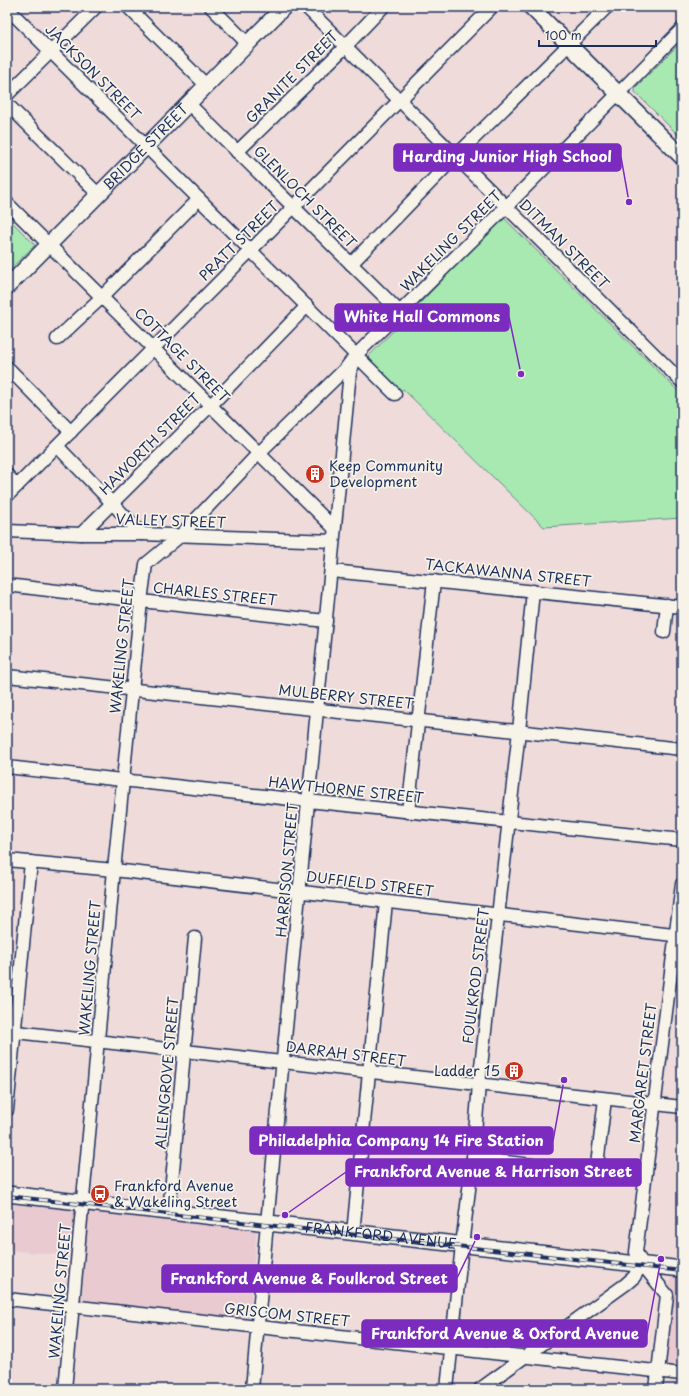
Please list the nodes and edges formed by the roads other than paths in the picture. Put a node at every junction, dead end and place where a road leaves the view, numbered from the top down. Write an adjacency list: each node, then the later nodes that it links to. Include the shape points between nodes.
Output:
1 (96, 7): 15 (street)
2 (128, 7): 16 (street)
3 (210, 7): 12 (street)
4 (284, 7): 12 (main road, BRIDGE STREET)
5 (306, 7): 14 (street, DITMAN STREET)
6 (383, 7): 14 (street, GRANITE STREET)
7 (492, 7): 19 (street, PRATT STREET)
8 (531, 7): 13 (main road)
9 (607, 7): 13 (street)
10 (7, 8): 15 (street, JACKSON STREET)
11 (682, 29): 17 (street, WAKELING STREET)
12 (248, 44): 16 (main road, BRIDGE STREET)
13 (569, 45): 17 (main road); 24 (street)
14 (345, 46): 19 (street, DITMAN STREET); 23 (street, GRANITE STREET)
15 (51, 52): 18 (street); 22 (street, JACKSON STREET)
16 (206, 85): 21 (main road, BRIDGE STREET)
17 (617, 94): 25 (main road); 30 (street, WAKELING STREET)
18 (7, 95)
19 (400, 100): 24 (street, DITMAN STREET); 29 (street, PRATT STREET)
20 (7, 104): 26 (street)
21 (189, 104): 22 (main road, BRIDGE STREET); 23 (street, GLENLOCH STREET)
22 (146, 146): 26 (main road, BRIDGE STREET); 27 (street, JACKSON STREET)
23 (237, 152): 29 (street, GLENLOCH STREET)
24 (456, 156): 30 (street, DITMAN STREET); 33 (street)
25 (682, 157)
26 (98, 194): 31 (main road, BRIDGE STREET)
27 (199, 199): 32 (street, JACKSON STREET); 35 (street)
28 (7, 203): 31 (street, COTTAGE STREET)
29 (294, 207): 32 (street, PRATT STREET); 33 (street, GLENLOCH STREET)
30 (506, 207): 37 (street, WAKELING STREET); 42 (street, DITMAN STREET)
31 (48, 244): 34 (main road, BRIDGE STREET); 35 (street, COTTAGE STREET)
32 (251, 250): 36 (street, JACKSON STREET); 39 (street, PRATT STREET)
33 (351, 264): 37 (street, GLENLOCH STREET)
34 (7, 287)
35 (102, 296): 38 (street); 39 (street, COTTAGE STREET)
36 (307, 306): 40 (street, JACKSON STREET); 44 (street, HAWORTH STREET)
37 (400, 312): 40 (street, WAKELING STREET)
38 (57, 339)
39 (154, 348): 44 (street, COTTAGE STREET); 45 (street, PRATT STREET)
40 (356, 355): 43 (street, JACKSON STREET); 47 (street, WAKELING STREET, via 346,368); 52 (street, HARRISON STREET, via 350,374)
41 (7, 367): 45 (street)
42 (682, 382)
43 (395, 394)
44 (211, 405): 47 (street, COTTAGE STREET); 51 (street, HAWORTH STREET)
45 (70, 432): 46 (street, PRATT STREET)
46 (57, 446): 49 (street, PRATT STREET); 51 (street)
47 (259, 453): 52 (street, COTTAGE STREET); 56 (street, WAKELING STREET)
48 (7, 476): 49 (street)
49 (17, 486): 50 (street, PRATT STREET)
50 (7, 496)
51 (113, 503): 54 (street, HAWORTH STREET); 55 (street)
52 (334, 528): 57 (street, HARRISON STREET)
53 (7, 531): 54 (street, VALLEY STREET)
54 (81, 534): 55 (street, VALLEY STREET)
55 (142, 534): 56 (street, VALLEY STREET)
56 (180, 536): 57 (street, VALLEY STREET); 62 (street, WAKELING STREET, via 146,564)
57 (333, 541): 58 (street, HARRISON STREET)
58 (332, 570): 59 (street, TACKAWANNA STREET); 65 (street, HARRISON STREET)
59 (434, 581): 61 (street, TACKAWANNA STREET); 70 (street)
60 (7, 585): 62 (street, CHARLES STREET)
61 (533, 591): 63 (street, TACKAWANNA STREET); 71 (street, FOULKROD STREET)
62 (140, 601): 65 (street, CHARLES STREET); 68 (street, WAKELING STREET)
63 (667, 605): 64 (street, TACKAWANNA STREET); 66 (street)
64 (682, 607)
65 (326, 621): 69 (street, HARRISON STREET)
66 (664, 632)
67 (7, 676): 68 (street, MULBERRY STREET)
68 (132, 689): 69 (street, MULBERRY STREET); 74 (street, WAKELING STREET)
69 (316, 710): 70 (street, MULBERRY STREET); 75 (street, HARRISON STREET)
70 (418, 720): 71 (street, MULBERRY STREET); 76 (street)
71 (519, 731): 72 (street, MULBERRY STREET); 77 (street, FOULKROD STREET)
72 (682, 749)
73 (7, 767): 74 (street, HAWTHORNE STREET)
74 (124, 780): 75 (street, HAWTHORNE STREET); 81 (street, WAKELING STREET)
75 (308, 801): 76 (street, HAWTHORNE STREET); 83 (street, HARRISON STREET)
76 (408, 812): 77 (street, HAWTHORNE STREET)
77 (508, 822): 78 (street, HAWTHORNE STREET); 85 (street, FOULKROD STREET)
78 (682, 840)
79 (7, 860): 80 (street, DUFFIELD STREET)
80 (31, 862): 81 (street, DUFFIELD STREET); 88 (street)
81 (114, 870): 83 (street, DUFFIELD STREET); 89 (street, WAKELING STREET)
82 (682, 884): 86 (street, MARGARET STREET)
83 (300, 891): 84 (street, DUFFIELD STREET); 91 (street, HARRISON STREET)
84 (386, 902): 85 (street, DUFFIELD STREET); 92 (street)
85 (499, 914): 86 (street, DUFFIELD STREET); 93 (street, FOULKROD STREET)
86 (679, 935): 95 (street, MARGARET STREET)
87 (195, 938): 90 (street, ALLENGROVE STREET)
88 (11, 1031): 89 (street, DARRAH STREET); 97 (street)
89 (98, 1041): 90 (street, DARRAH STREET); 100 (street, WAKELING STREET)
90 (184, 1050): 91 (street, DARRAH STREET); 101 (street, ALLENGROVE STREET)
91 (282, 1062): 92 (street, DARRAH STREET); 102 (street, HARRISON STREET)
92 (370, 1072): 93 (street, DARRAH STREET); 103 (street)
93 (478, 1084): 94 (street, DARRAH STREET); 98 (street, FOULKROD STREET)
94 (605, 1099): 95 (street, DARRAH STREET); 98 (street, via 596,1173)
95 (655, 1104): 96 (street, DARRAH STREET); 105 (street, MARGARET STREET, via 636,1252)
96 (682, 1107)
97 (7, 1110)
98 (473, 1158): 104 (street, FOULKROD STREET)
99 (7, 1194): 100 (main road, FRANKFORD AVENUE)
100 (83, 1202): 101 (main road, FRANKFORD AVENUE); 108 (street, WAKELING STREET)
101 (169, 1212): 102 (main road, FRANKFORD AVENUE)
102 (267, 1223): 103 (main road, FRANKFORD AVENUE); 109 (street, HARRISON STREET)
103 (353, 1233): 104 (main road, FRANKFORD AVENUE)
104 (462, 1245): 105 (main road, FRANKFORD AVENUE); 110 (street, FOULKROD STREET)
105 (642, 1264): 106 (main road, FRANKFORD AVENUE); 111 (street, via 626,1284); 112 (street, via 667,1295)
106 (681, 1268)
107 (7, 1299): 108 (street, GRISCOM STREET)
108 (74, 1307): 109 (street, GRISCOM STREET); 114 (street, WAKELING STREET)
109 (258, 1327): 110 (street, GRISCOM STREET); 115 (street, HARRISON STREET)
110 (451, 1348): 111 (street, GRISCOM STREET); 116 (street, FOULKROD STREET)
111 (526, 1356): 112 (street, GRISCOM STREET); 117 (street)
112 (658, 1372): 113 (street, GRISCOM STREET); 118 (street)
113 (682, 1374)
114 (65, 1389)
115 (252, 1389)
116 (447, 1389)
117 (480, 1389)
118 (656, 1389)

